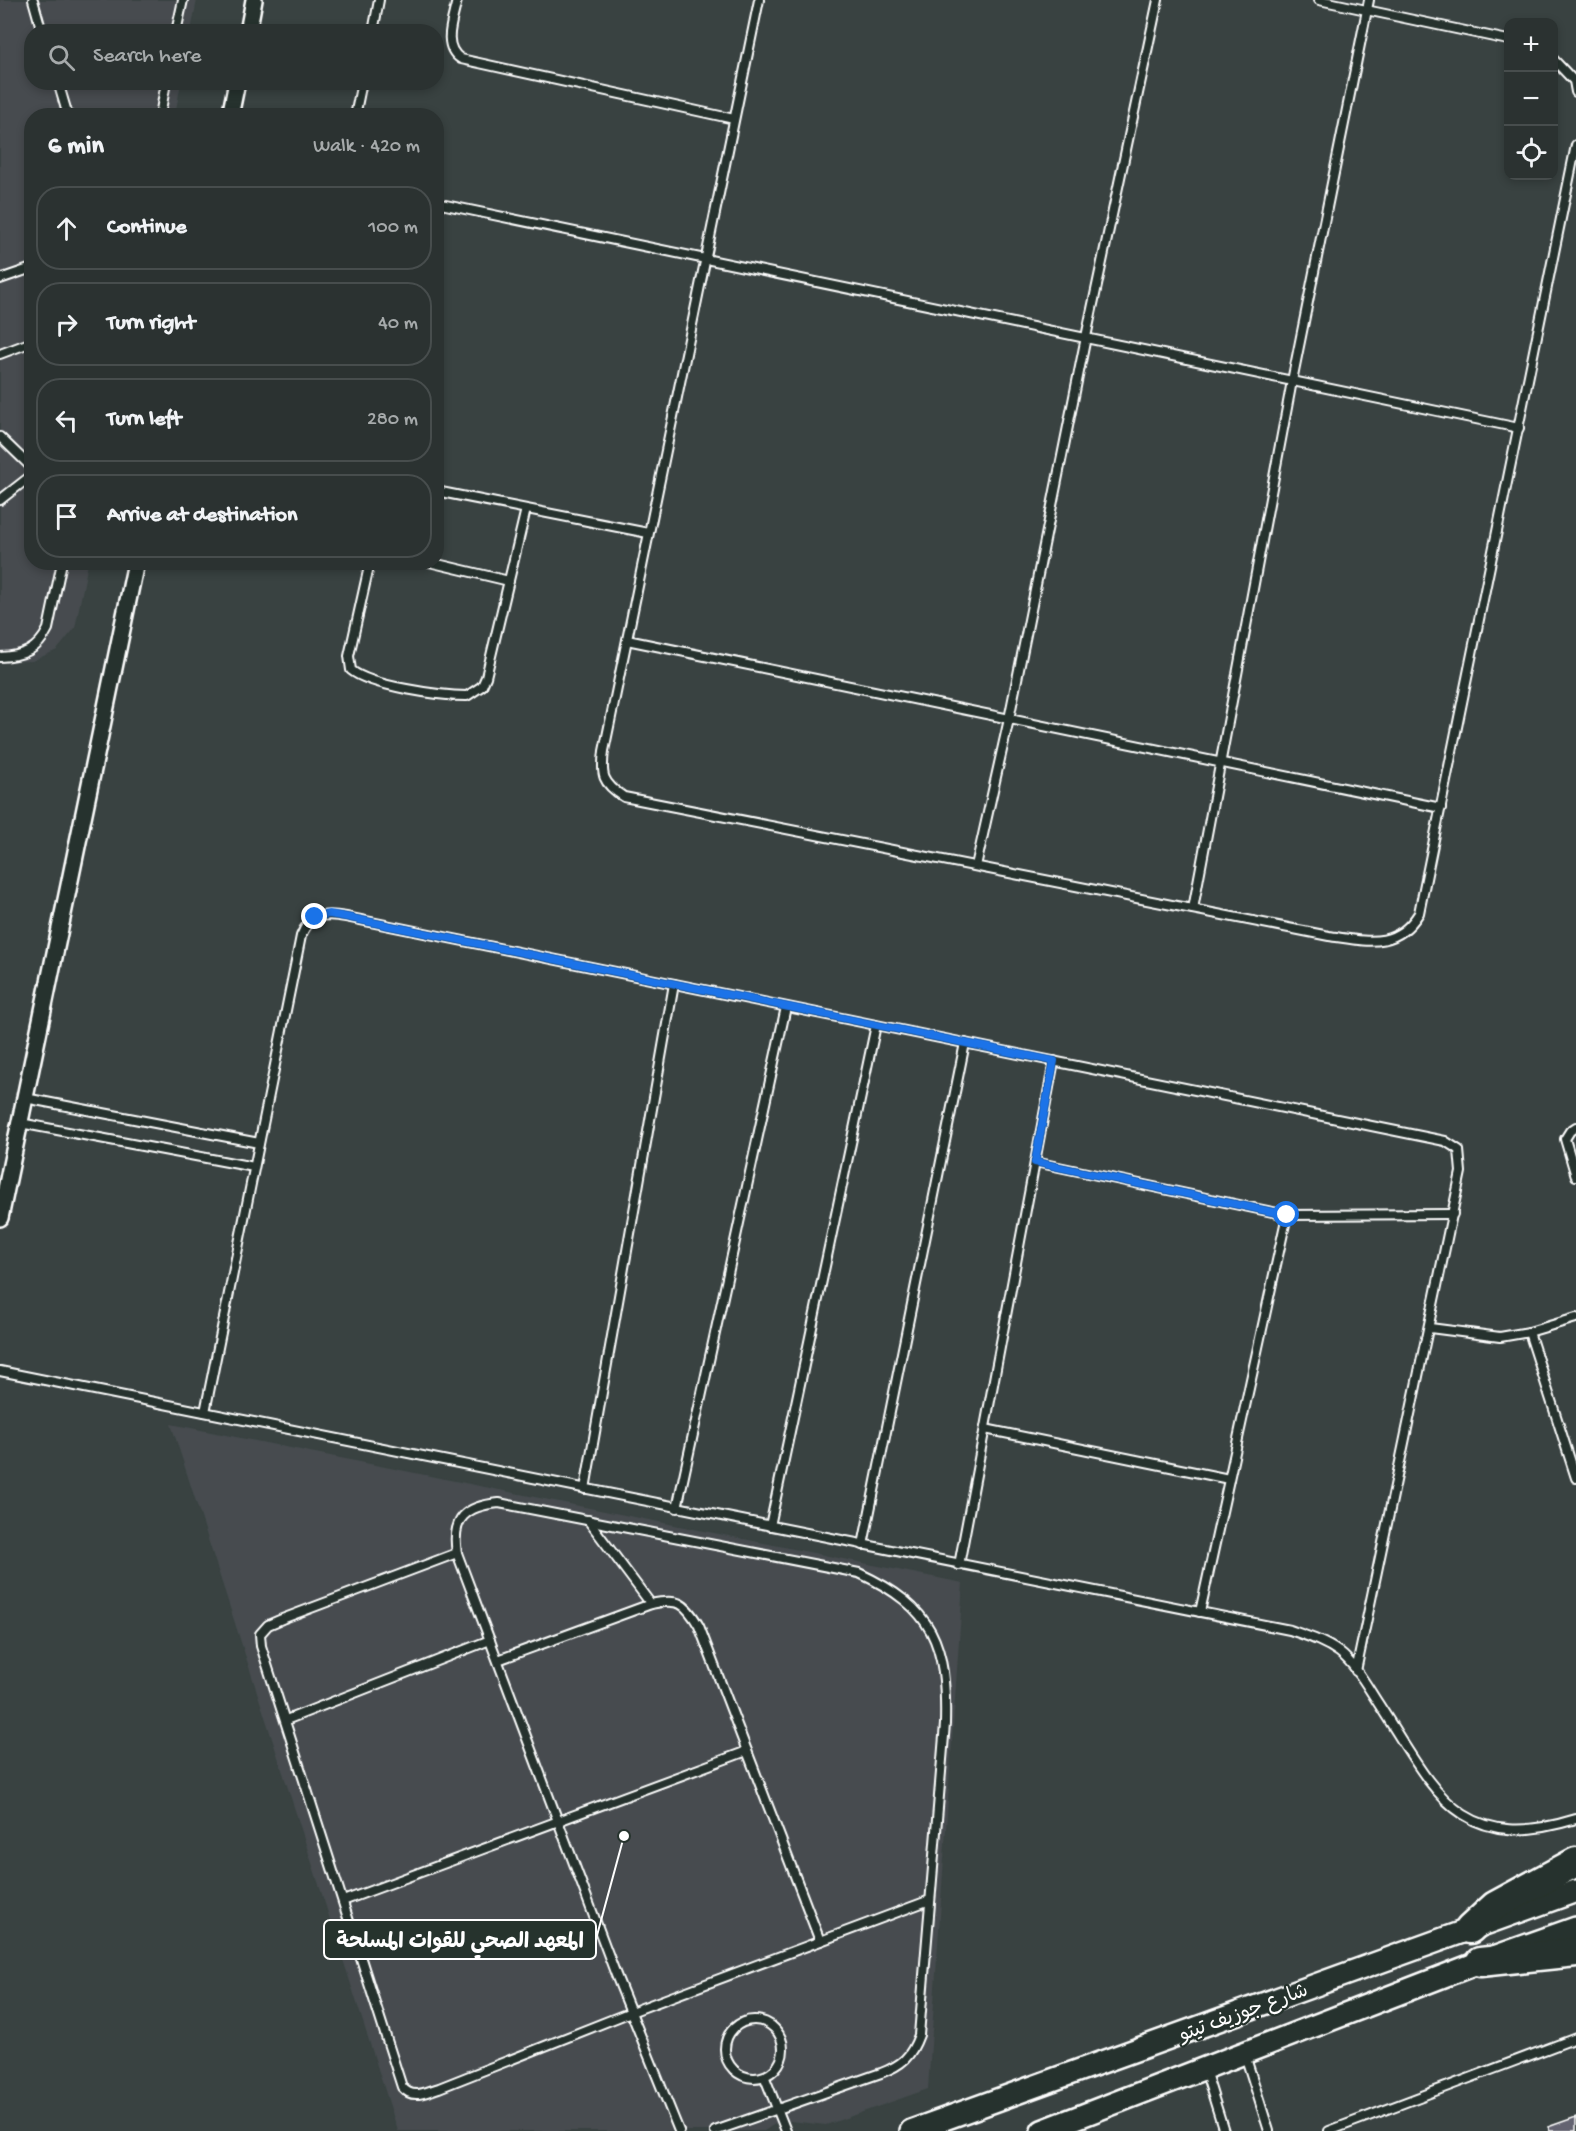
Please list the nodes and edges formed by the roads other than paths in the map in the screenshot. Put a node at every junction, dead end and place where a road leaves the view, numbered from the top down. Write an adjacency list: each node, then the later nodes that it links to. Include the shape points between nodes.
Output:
1 (33, 0): 11 (lane)
2 (183, 0): 12 (lane)
3 (254, 0): 13 (street)
4 (379, 0): 14 (lane)
5 (457, 0): 26 (lane, via 449,45 461,59)
6 (759, 0): 26 (lane)
7 (1158, 0): 32 (lane)
8 (1320, 0): 10 (lane)
9 (1369, 0): 10 (lane)
10 (1367, 10): 15 (lane); 35 (lane)
11 (40, 24)
12 (178, 24)
13 (250, 24)
14 (374, 24)
15 (1504, 39)
16 (1558, 63): 21 (lane, via 1574,81)
17 (60, 90): 22 (lane)
18 (165, 90): 23 (lane)
19 (235, 90): 24 (street)
20 (360, 90): 25 (lane)
21 (1576, 92)
22 (66, 108)
23 (161, 108)
24 (232, 108)
25 (357, 108)
26 (734, 119): 29 (lane)
27 (1576, 145): 36 (lane)
28 (444, 205): 29 (lane)
29 (706, 257): 32 (lane); 43 (lane)
30 (24, 271): 31 (lane)
31 (0, 279)
32 (1086, 337): 35 (lane); 51 (lane)
33 (24, 345): 34 (lane)
34 (0, 354)
35 (1292, 381): 36 (lane); 52 (lane)
36 (1519, 428): 53 (lane)
37 (0, 437): 38 (lane)
38 (24, 460)
39 (24, 481): 41 (lane)
40 (444, 492): 42 (lane)
41 (0, 500)
42 (526, 509): 43 (lane); 48 (lane)
43 (648, 534): 49 (lane)
44 (444, 565): 48 (lane)
45 (60, 570): 50 (lane, via 43,639 27,653)
46 (134, 570): 61 (street)
47 (368, 570): 48 (lane, via 349,656 351,670 369,680 456,696 467,696 482,686)
48 (509, 580)
49 (627, 640): 51 (lane); 54 (lane, via 604,751 602,770 608,787 624,797)
50 (0, 657)
51 (1009, 719): 52 (lane); 54 (lane)
52 (1219, 762): 53 (lane); 55 (lane)
53 (1441, 808): 55 (lane, via 1419,913 1410,928 1391,939 1366,941 1329,936)
54 (975, 866): 55 (lane)
55 (1193, 909)
56 (674, 984): 57 (lane); 64 (lane, via 346,917 315,917 301,936); 79 (lane)
57 (786, 1007): 58 (lane); 80 (lane)
58 (876, 1025): 59 (lane); 82 (lane)
59 (964, 1043): 60 (lane); 83 (lane)
60 (1054, 1061): 65 (lane); 68 (lane, via 1444,1141 1459,1150 1462,1160)
61 (25, 1098): 62 (street); 64 (lane)
62 (20, 1123): 66 (lane); 70 (street)
63 (1576, 1127): 67 (lane, via 1565,1139)
64 (259, 1143): 66 (lane)
65 (1035, 1162): 69 (lane); 76 (lane)
66 (255, 1167): 75 (lane)
67 (1576, 1176)
68 (1453, 1214): 69 (lane); 72 (lane)
69 (1287, 1215): 78 (lane)
70 (0, 1218)
71 (1576, 1318): 73 (lane)
72 (1430, 1328): 73 (lane, via 1500,1337); 90 (lane)
73 (1530, 1332): 77 (lane)
74 (0, 1371): 75 (lane)
75 (205, 1412): 79 (lane)
76 (985, 1429): 78 (lane); 85 (lane)
77 (1576, 1478)
78 (1229, 1479): 87 (lane)
79 (585, 1489): 80 (lane)
80 (677, 1508): 82 (lane)
81 (588, 1520): 84 (lane, via 499,1503 482,1504 467,1511 458,1522 454,1535); 86 (lane); 97 (lane, via 859,1573 887,1586 919,1612 933,1633 946,1687)
82 (770, 1526): 83 (lane)
83 (863, 1545): 85 (lane)
84 (457, 1552): 88 (lane); 91 (lane, via 267,1625 261,1634 261,1646)
85 (959, 1564): 87 (lane)
86 (651, 1604): 89 (lane); 92 (lane, via 665,1601 688,1608 699,1626)
87 (1200, 1612): 90 (lane, via 1320,1640 1341,1653)
88 (490, 1640): 89 (lane); 91 (lane)
89 (498, 1660): 94 (lane)
90 (1356, 1671): 93 (lane, via 1438,1794 1460,1814 1484,1827 1514,1831)
91 (285, 1720): 98 (lane)
92 (747, 1751): 94 (lane); 101 (lane)
93 (1576, 1819)
94 (558, 1820): 98 (lane); 104 (lane)
95 (1576, 1862): 100 (highway, via 1495,1906)
96 (1576, 1891): 100 (main road, شارع جوزيف تيتو)
97 (930, 1900): 101 (lane); 109 (lane, via 919,2035 912,2054 900,2066)
98 (343, 1901): 104 (lane, via 407,2093 416,2095 439,2088)
99 (1576, 1928): 103 (main road, شارع جوزيف تيتو)
100 (1470, 1929): 113 (main road, شارع جوزيف تيتو)
101 (820, 1941): 104 (lane)
102 (1576, 1952): 103 (highway)
103 (1480, 1962): 106 (main road, شارع جوزيف تيتو)
104 (630, 2012): 110 (lane)
105 (1576, 2037): 117 (lane)
106 (1244, 2053): 107 (main road, شارع جوزيف تيتو); 116 (lane)
107 (1204, 2068): 114 (main road, شارع جوزيف تيتو); 115 (lane)
108 (765, 2078): 108 (lane, via 782,2062 782,2039 767,2022 744,2021 727,2037 726,2060 742,2076); 109 (lane)
109 (775, 2109): 111 (lane); 112 (lane)
110 (679, 2131)
111 (715, 2131)
112 (786, 2131)
113 (911, 2131)
114 (1042, 2131)
115 (1224, 2131)
116 (1269, 2131)
117 (1329, 2131)

